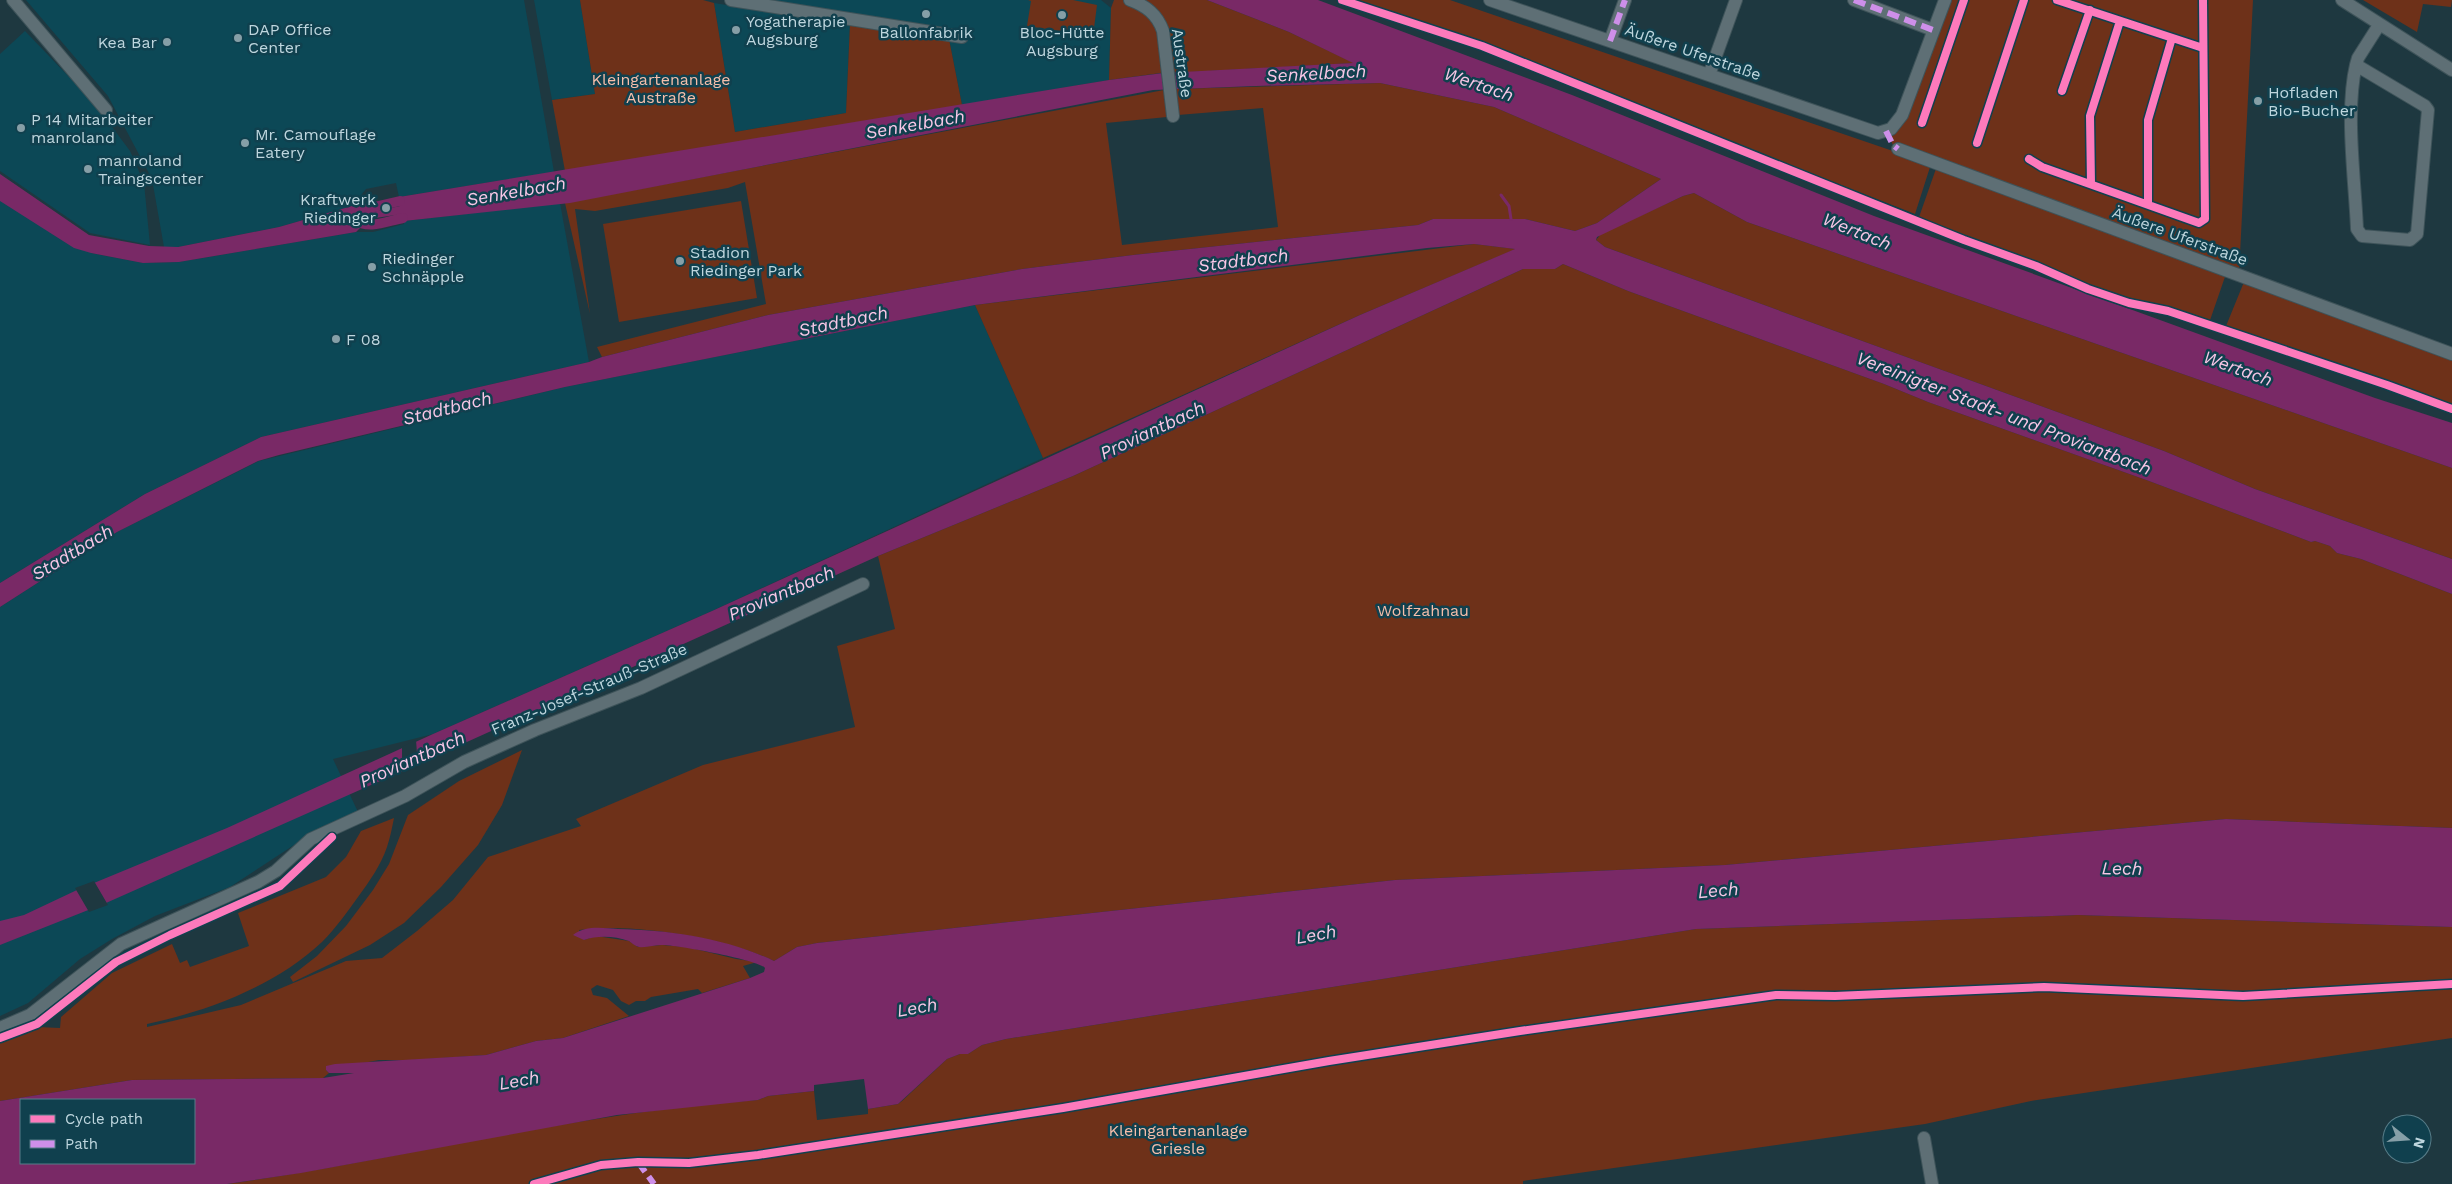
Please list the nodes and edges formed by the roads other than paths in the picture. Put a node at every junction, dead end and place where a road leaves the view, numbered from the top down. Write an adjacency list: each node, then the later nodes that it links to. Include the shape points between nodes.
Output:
1 (13, 0): 17 (street)
2 (731, 0): 12 (street)
3 (1130, 0): 18 (street, Austraße, via 1146,7 1159,20)
4 (1490, 0): 13 (street, Äußere Uferstraße)
5 (1625, 0): 13 (street)
6 (1736, 0): 16 (street)
7 (1854, 0): 11 (street)
8 (1945, 0): 11 (street)
9 (2342, 0): 10 (street)
10 (2379, 25): 14 (street); 15 (street)
11 (1933, 30): 16 (street, Äußere Uferstraße, via 1902,115 1891,129 1878,133)
12 (962, 37)
13 (1610, 41): 16 (street, Äußere Uferstraße)
14 (2356, 65): 14 (street, via 2428,110 2417,234 2410,240 2362,236 2357,229 2352,100)
15 (2452, 70)
16 (1709, 75)
17 (106, 110)
18 (1173, 116)
19 (1898, 149): 20 (street, Äußere Uferstraße)
20 (2452, 354)
21 (863, 584): 22 (street, Franz-Josef-Strauß-Straße, via 641,688 482,754 405,796 310,839 276,871 258,882 121,944 30,1015)
22 (0, 1028)
23 (1924, 1138): 24 (street)
24 (1932, 1184)

